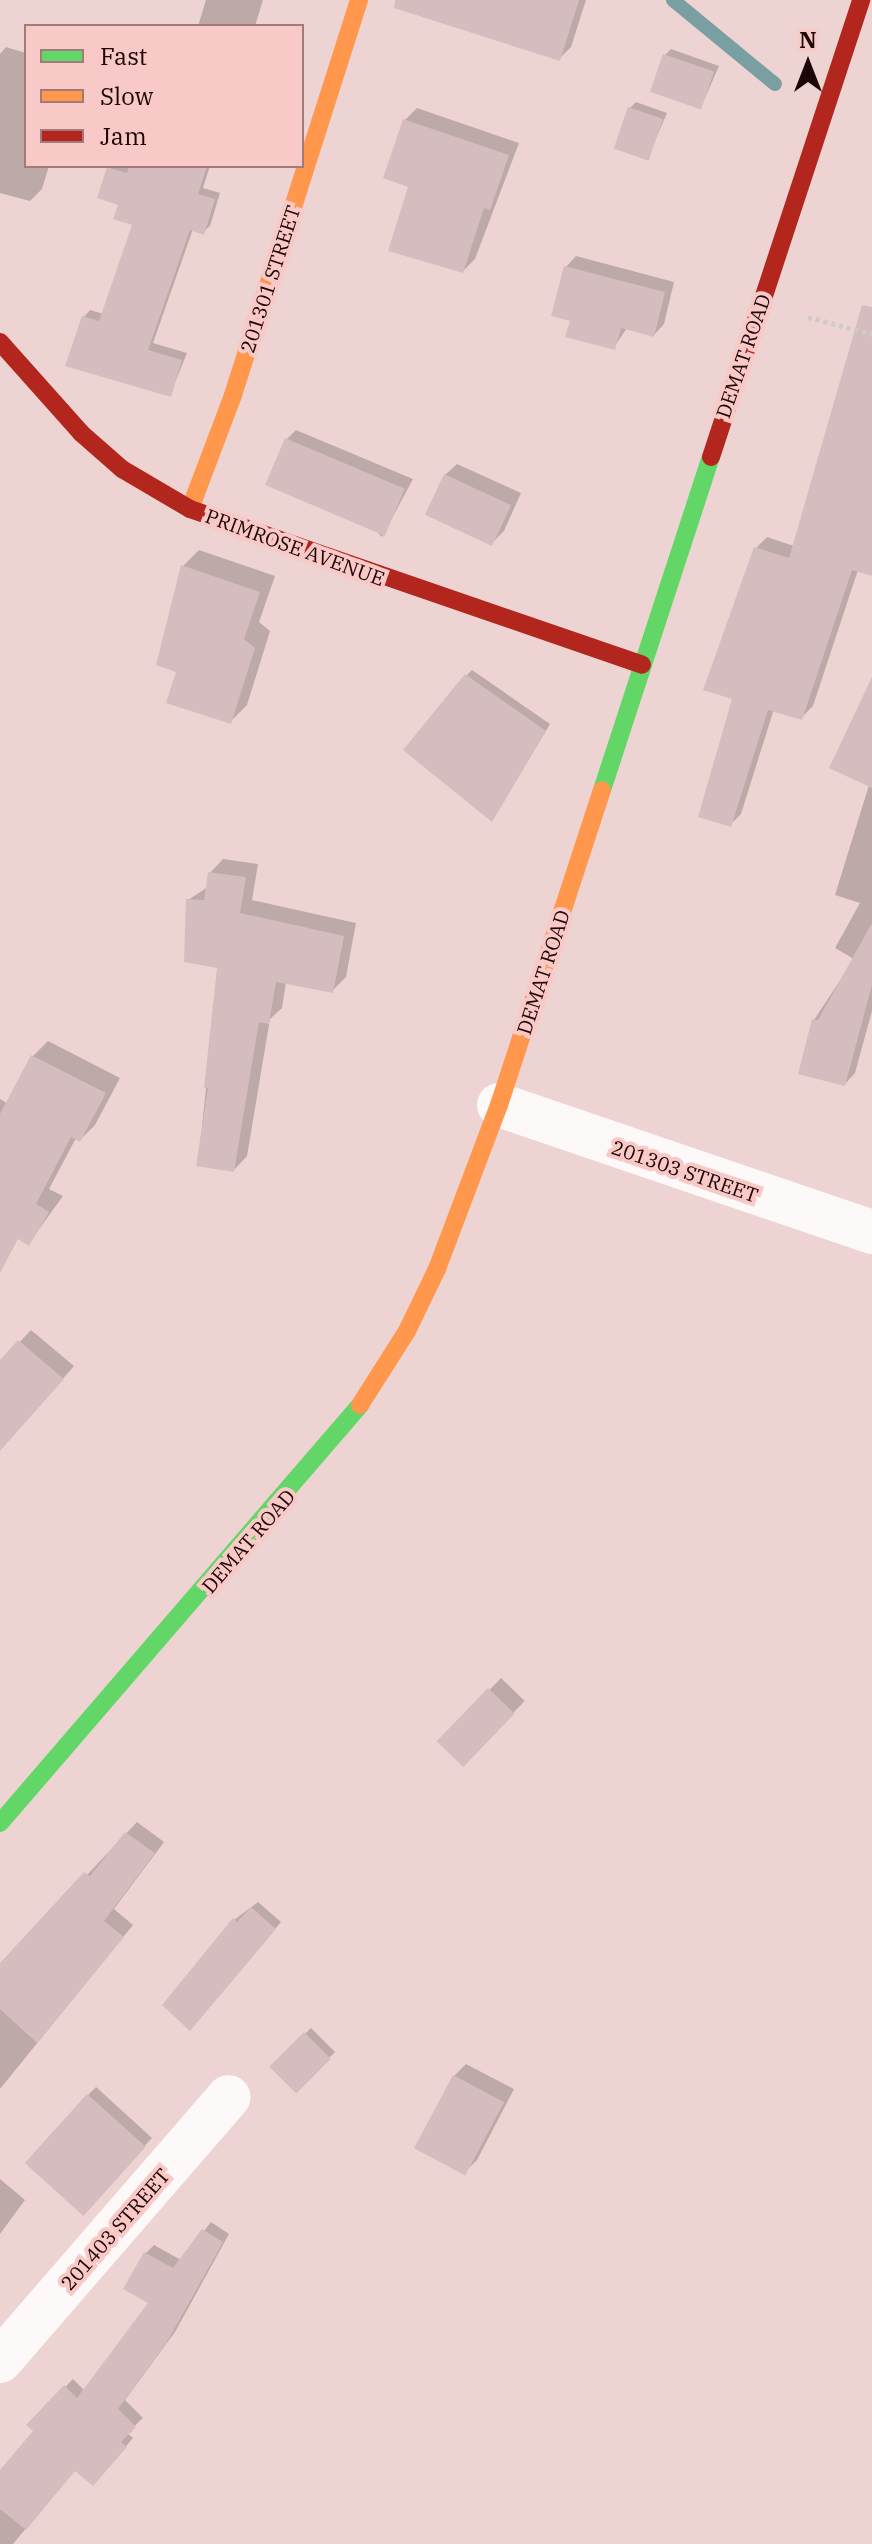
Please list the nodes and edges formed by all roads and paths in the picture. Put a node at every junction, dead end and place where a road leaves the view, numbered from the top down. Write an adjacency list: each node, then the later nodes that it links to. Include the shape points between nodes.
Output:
1 (359, 0): 6 (street, 201301 STREET, via 233,395)
2 (861, 0): 3 (street, DEMAT ROAD)
3 (760, 305): 4 (path); 7 (street, DEMAT ROAD)
4 (872, 334)
5 (0, 342): 6 (street, PRIMROSE AVENUE, via 91,442 122,469)
6 (190, 509): 7 (street, PRIMROSE AVENUE)
7 (642, 665): 8 (street, DEMAT ROAD)
8 (499, 1105): 9 (street, 201303 STREET); 10 (street, DEMAT ROAD, via 437,1269 407,1331 353,1416)
9 (872, 1232)
10 (0, 1823)
11 (229, 2097): 12 (street, 201403 STREET)
12 (0, 2361)

